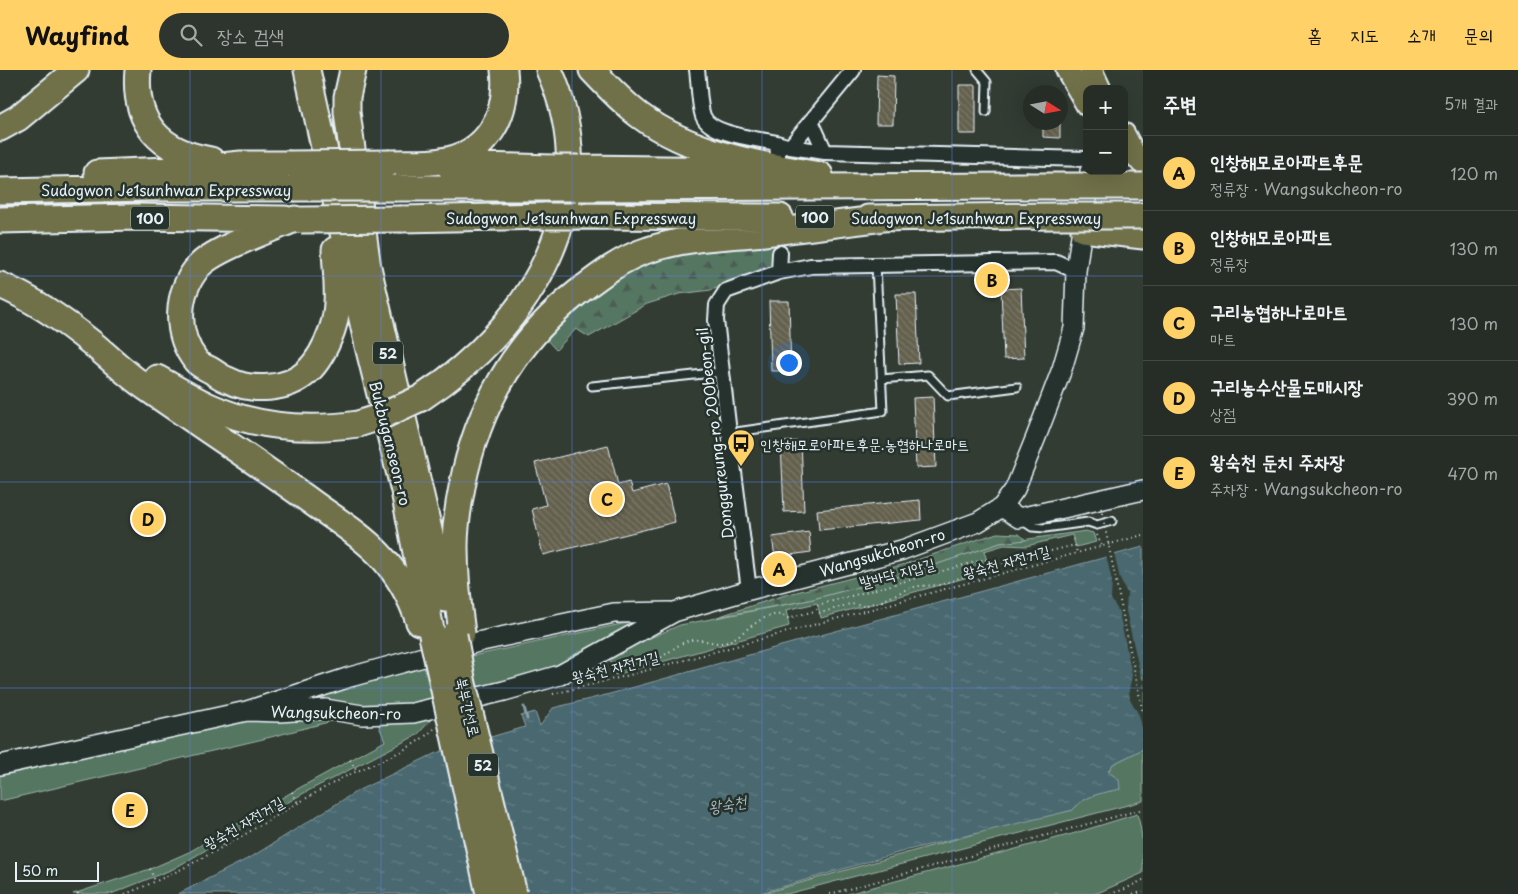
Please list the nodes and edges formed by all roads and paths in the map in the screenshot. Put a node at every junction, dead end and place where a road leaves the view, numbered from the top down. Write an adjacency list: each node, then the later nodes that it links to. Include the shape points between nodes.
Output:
1 (76, 70): 21 (highway, via 18,118)
2 (138, 70): 27 (highway, via 143,117 162,141 193,157)
3 (289, 70): 18 (highway)
4 (295, 70): 18 (highway)
5 (307, 70): 52 (highway, Bukbuganseon-ro / 52)
6 (323, 70): 47 (highway, Bukbuganseon-ro / 52)
7 (353, 70): 47 (highway, via 346,112)
8 (504, 70): 26 (highway, via 506,83 502,112 480,144 459,156 441,161)
9 (549, 70): 51 (highway, bridge, via 562,104 569,160 564,208 556,240 532,290 503,329 446,382 421,398 358,424 284,427 212,408)
10 (592, 70): 24 (highway, via 640,115 671,135 734,157)
11 (697, 70): 24 (street, via 703,117 712,127)
12 (852, 70): 20 (street)
13 (977, 70): 19 (lane, via 987,82)
14 (1067, 70): 17 (main road)
15 (1091, 70): 16 (main road)
16 (1098, 85)
17 (1083, 98)
18 (302, 105): 44 (highway)
19 (986, 112)
20 (811, 121): 23 (street); 24 (street)
21 (0, 128)
22 (1128, 141): 28 (main road)
23 (825, 152): 24 (street); 25 (street)
24 (785, 154): 32 (highway); 35 (highway)
25 (1083, 159)
26 (390, 163): 27 (highway, bridge); 31 (highway)
27 (241, 164): 33 (highway, via 53,175)
28 (1143, 164)
29 (1089, 175): 42 (street)
30 (1128, 175): 37 (main road)
31 (552, 178): 32 (highway, Sudogwon Je1sunhwan Expressway / 100, bridge); 36 (highway, Sudogwon Je1sunhwan Expressway / 100, bridge, via 396,188)
32 (578, 178): 35 (highway, Sudogwon Je1sunhwan Expressway / 100)
33 (0, 182)
34 (1143, 186): 35 (highway, Sudogwon Je1sunhwan Expressway / 100, bridge)
35 (884, 187)
36 (0, 191)
37 (1143, 196)
38 (1143, 216): 39 (highway, Sudogwon Je1sunhwan Expressway / 100, bridge)
39 (884, 218): 40 (highway, Sudogwon Je1sunhwan Expressway / 100, bridge, via 546,216); 69 (highway, via 683,240 647,250 599,276 543,323 502,377 474,438 457,515 456,590)
40 (298, 219): 41 (highway, Sudogwon Je1sunhwan Expressway / 100, via 134,217); 44 (highway, via 221,251 200,265 185,288 179,312 183,337 196,362 229,381 251,387 268,388 288,383 307,373 333,328 337,300)
41 (0, 220)
42 (1082, 231): 43 (main road); 48 (street)
43 (1143, 238)
44 (335, 250): 52 (highway)
45 (780, 253): 49 (street)
46 (876, 265): 48 (street, Donggureung-ro 200beon-gil, via 1056,262); 49 (street, Donggureung-ro 200beon-gil, via 811,266); 54 (lane)
47 (368, 268): 69 (highway, Bukbuganseon-ro / 52)
48 (1076, 271): 59 (street, via 1074,328 1062,369 1015,488)
49 (779, 272): 53 (street, Donggureung-ro 200beon-gil, via 726,291 717,305)
50 (0, 285): 51 (highway)
51 (91, 342): 69 (highway, via 143,386 358,535 392,568 416,613)
52 (368, 346): 69 (highway, Bukbuganseon-ro / 52)
53 (722, 372): 55 (lane); 57 (street, Donggureung-ro 200beon-gil)
54 (881, 379): 56 (lane, via 928,375 948,396); 57 (lane, via 883,411)
55 (592, 386)
56 (1017, 387)
57 (729, 434): 66 (street, Donggureung-ro 200beon-gil)
58 (1143, 490): 61 (street)
59 (1002, 507): 61 (street); 66 (street, Wangsukcheon-ro, via 978,522 902,550)
60 (1101, 508): 74 (path, bridge)
61 (1019, 518): 62 (lane, via 1032,527 1045,528)
62 (1112, 521)
63 (1143, 535): 64 (path, 왕숙천 자전거길)
64 (1077, 553): 65 (path, via 1075,545); 72 (path, 왕숙천 자전거길)
65 (988, 567): 67 (path, 발바닥 지압길, via 941,585 917,586 864,606 850,604 820,613); 67 (path, 발바닥 지압길, via 986,559 818,605)
66 (749, 590): 68 (street, Wangsukcheon-ro)
67 (816, 610): 70 (path, via 788,618 766,617 725,643 690,640 653,661)
68 (674, 612): 73 (street, Wangsukcheon-ro, via 614,612 482,641 350,677); 73 (street, Wangsukcheon-ro, via 560,675 413,713 362,715 325,709)
69 (444, 638): 71 (highway, 52, bridge)
70 (610, 660)
71 (453, 682): 89 (highway, 52, bridge); 90 (highway, 북부간선로 / 52, bridge)
72 (549, 695)
73 (247, 711): 77 (street, Wangsukcheon-ro)
74 (1143, 713)
75 (436, 727): 78 (path, 왕숙천 자전거길, via 412,746)
76 (350, 760): 78 (path)
77 (0, 765)
78 (356, 770): 80 (path, 왕숙천 자전거길)
79 (292, 792): 80 (path)
80 (298, 803): 83 (path, 왕숙천 자전거길)
81 (1143, 809): 91 (path)
82 (217, 836): 83 (path)
83 (224, 846): 86 (path, 왕숙천 자전거길)
84 (150, 869): 86 (path)
85 (1143, 880): 92 (path)
86 (156, 882): 88 (path, 왕숙천 자전거길)
87 (1143, 892): 93 (path)
88 (124, 894)
89 (489, 894)
90 (514, 894)
91 (830, 894)
92 (1110, 894)
93 (1132, 894)

